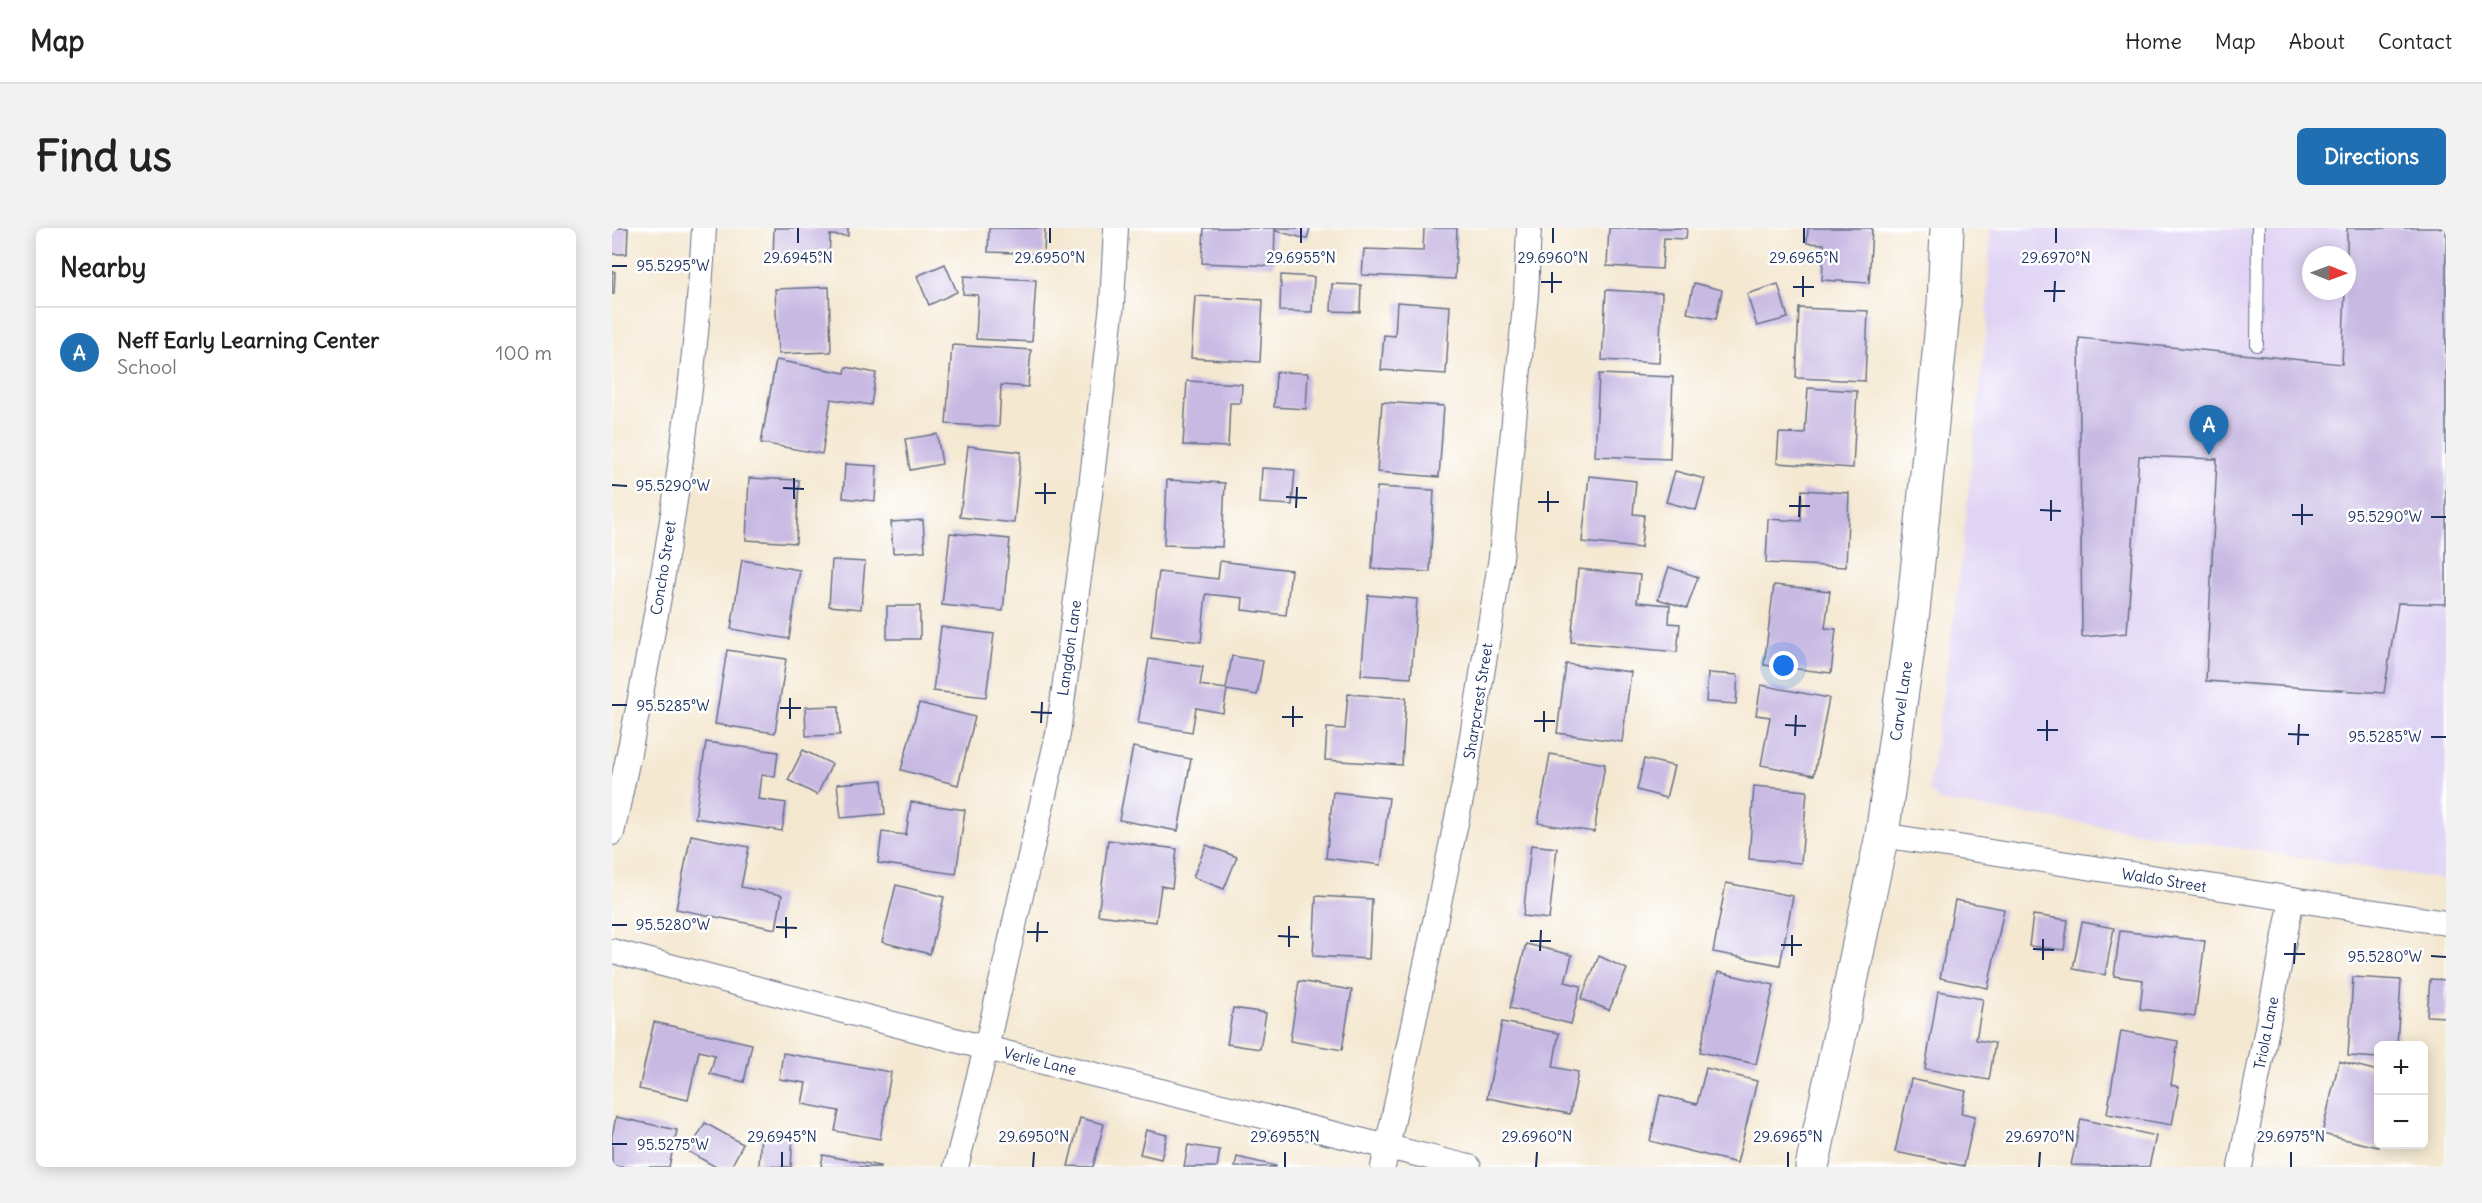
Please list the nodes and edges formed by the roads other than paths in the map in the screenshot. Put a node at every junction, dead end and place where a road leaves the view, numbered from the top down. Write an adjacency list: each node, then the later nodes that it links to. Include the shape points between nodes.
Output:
1 (704, 228): 7 (street, Concho Street, via 681,448 645,684)
2 (1116, 228): 12 (street, Langdon Lane, via 1112,304 1058,734)
3 (1529, 228): 13 (street, Sharpcrest Street, via 1501,557 1464,785)
4 (1947, 228): 8 (street, Carvel Lane, via 1944,304 1913,612)
5 (2258, 228): 6 (lane)
6 (2257, 345)
7 (612, 834)
8 (1882, 835): 9 (street, Waldo Street); 16 (street, Carvel Lane)
9 (2292, 899): 10 (street, Waldo Street); 17 (street, Triola Lane)
10 (2446, 923)
11 (612, 951): 12 (street, Verlie Lane)
12 (986, 1048): 13 (street, Verlie Lane); 14 (street, Langdon Lane)
13 (1385, 1158): 15 (street, Verlie Lane)
14 (956, 1167)
15 (1469, 1167)
16 (1812, 1167)
17 (2241, 1167)

